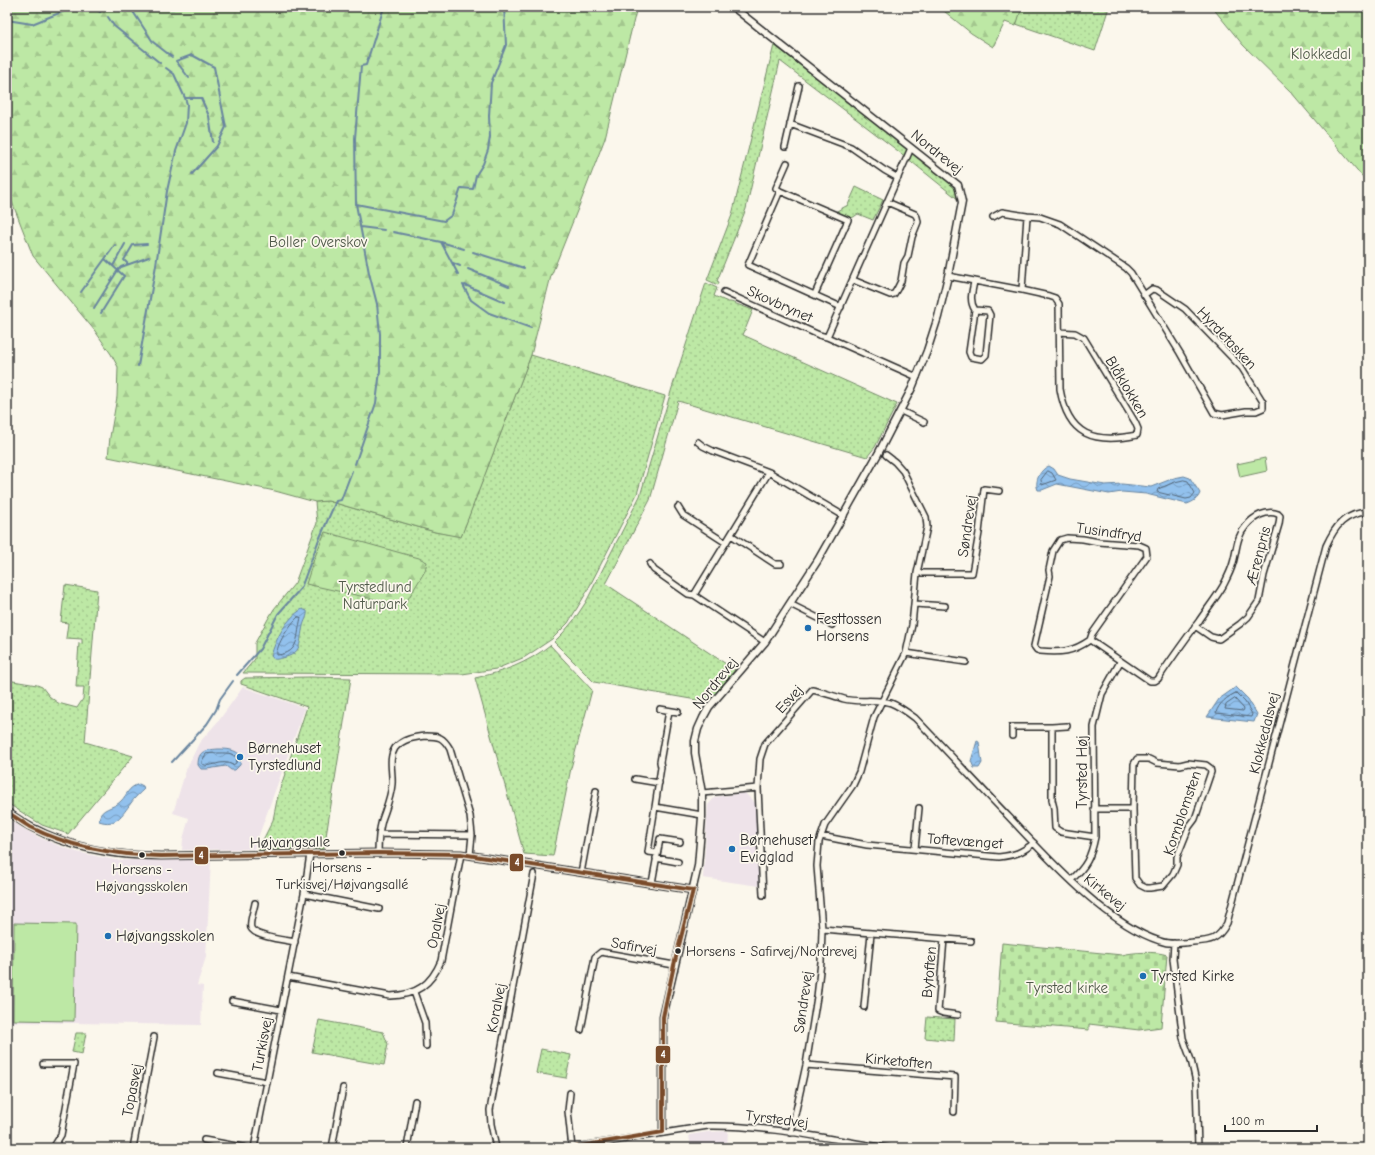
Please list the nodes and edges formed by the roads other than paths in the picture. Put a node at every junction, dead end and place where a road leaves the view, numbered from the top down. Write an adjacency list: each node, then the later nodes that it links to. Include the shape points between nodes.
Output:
1 (733, 7): 5 (street, Nordrevej)
2 (799, 86): 3 (street)
3 (790, 124): 4 (street); 7 (street, via 851,146)
4 (784, 147)
5 (911, 148): 7 (street, Skovbrynet); 12 (street, Nordrevej, via 958,185 962,202)
6 (787, 163): 8 (street, Skovbrynet, via 776,188)
7 (898, 178): 9 (street, Skovbrynet)
8 (780, 192): 17 (street, Skovbrynet, via 748,265); 17 (street, Skovbrynet, via 848,220)
9 (887, 202): 13 (street, Skovbrynet); 13 (street, via 918,217 901,281 894,294 890,295)
10 (993, 216): 11 (street, Hyrdetasken, via 1002,212)
11 (1027, 216): 15 (street); 18 (street, Hyrdetasken, via 1051,220 1067,228 1126,268)
12 (948, 276): 14 (street); 23 (street, Nordrevej, via 938,317)
13 (853, 280): 19 (street, Skovbrynet)
14 (974, 282): 15 (street); 20 (street, via 971,300)
15 (1022, 290): 21 (street, Blåklokken, via 1055,298 1059,304)
16 (724, 292): 22 (street, Skovbrynet)
17 (815, 294): 19 (street, Skovbrynet)
18 (1144, 295): 18 (street, Hyrdetasken, via 1214,413 1222,416 1263,408 1263,402 1242,368 1199,323 1157,290)
19 (841, 307): 22 (street, Skovbrynet)
20 (975, 310): 20 (street, via 969,352 971,357 982,359 986,355 990,315 988,311)
21 (1059, 332): 21 (street, Blåklokken, via 1075,333 1084,338 1135,422 1137,435 1112,439 1096,438 1085,434 1073,423 1062,402)
22 (827, 337): 23 (street, Skovbrynet)
23 (916, 377): 24 (street, Nordrevej)
24 (901, 412): 25 (street); 32 (street, Nordrevej)
25 (924, 422)
26 (698, 442): 28 (street, via 713,451)
27 (886, 455): 37 (street, Søndrevej, via 903,472 926,517 926,537)
28 (769, 472): 32 (street); 33 (street)
29 (999, 491): 37 (street, Søndrevej, via 984,489 972,573)
30 (678, 507): 34 (street, via 683,515)
31 (1368, 512): 94 (street, Klokkedalsvej, via 1353,514 1342,520 1334,529 1326,546 1227,923 1222,932 1211,940)
32 (844, 516): 39 (street, Nordrevej)
33 (731, 535): 34 (street); 36 (street, via 775,564)
34 (726, 543): 38 (street)
35 (650, 564): 38 (street, via 654,570 688,594)
36 (781, 564)
37 (917, 572): 40 (street, Søndrevej)
38 (694, 595): 45 (street)
39 (790, 604): 42 (street); 45 (street, Nordrevej)
40 (915, 604): 41 (street); 46 (street, Søndrevej)
41 (945, 606)
42 (832, 625)
43 (1195, 626): 43 (street, Ærenpris, via 1211,637 1218,638 1240,624 1254,610 1259,601 1279,524 1278,514 1263,514 1244,528 1237,543 1229,575); 48 (street, Ærenpris, via 1155,681 1150,681)
44 (1090, 640): 44 (street, Tusindfryd, via 1147,556 1144,547 1067,538 1056,544 1034,646 1040,651 1066,652); 48 (street)
45 (765, 642): 60 (street, Nordrevej, via 702,718 695,753)
46 (906, 653): 47 (street); 49 (street, Søndrevej)
47 (966, 662)
48 (1120, 662): 63 (street, Tyrsted Høj, via 1102,694 1094,727)
49 (882, 702): 58 (street, Esvej, via 861,702 812,690 765,744 760,759); 69 (street, Søndrevej, via 874,717 859,772 825,825); 72 (street, Kirkevej, via 891,703 915,718)
50 (660, 709): 51 (street, Nordrevej)
51 (669, 711): 52 (street, Nordrevej); 57 (street, Nordrevej)
52 (678, 712)
53 (1067, 726): 54 (street)
54 (1052, 727): 55 (street, via 1012,727); 70 (street, via 1052,800 1055,828 1061,832)
55 (1012, 736)
56 (635, 779): 57 (street)
57 (659, 783): 61 (street, Nordrevej)
58 (758, 788): 60 (street); 86 (street, Esvej)
59 (596, 791): 80 (street)
60 (702, 793): 66 (street, Nordrevej)
61 (655, 807): 66 (street); 78 (street, Nordrevej, via 648,852)
62 (919, 808): 73 (street, Toftevænget)
63 (1094, 809): 64 (street); 70 (street, Tyrsted Høj)
64 (1133, 809): 64 (street, Kornblomsten, via 1134,764 1137,759 1157,763 1206,765 1210,768 1211,772 1195,819 1177,857 1176,868 1161,887 1146,888 1135,878)
65 (7, 812): 75 (street, Højvangsalle, via 54,838 108,853 141,856)
66 (702, 815): 84 (street, Nordrevej, via 699,857)
67 (379, 834): 68 (street); 68 (street, via 390,797 391,760 394,750 405,740 432,736 445,740 450,749 470,816); 74 (street)
68 (472, 835): 77 (street)
69 (821, 836): 73 (street, Toftevænget, via 867,845); 89 (street, Søndrevej, via 817,866)
70 (1094, 837): 82 (street, Tyrsted Høj, via 1087,863)
71 (680, 842): 78 (street, via 660,839)
72 (1034, 843): 73 (street, Toftevænget, via 1023,852 999,857); 82 (street, Kirkevej)
73 (915, 849)
74 (378, 853): 75 (street, Højvangsalle); 76 (street, Højvangsalle)
75 (310, 854): 85 (street, Turkisvej)
76 (461, 854): 77 (street, Højvangsalle); 97 (street, Opalvej, via 441,961 428,983)
77 (470, 855): 80 (street, Højvangsalle)
78 (657, 856): 79 (street); 83 (street)
79 (678, 862)
80 (581, 872): 83 (street, Højvangsalle)
81 (534, 874): 122 (street, Koralvej, via 490,1110)
82 (1071, 880): 94 (street, Kirkevej, via 1096,903 1134,929 1159,941)
83 (652, 883): 84 (street, Højvangsalle)
84 (693, 890): 95 (street, Nordrevej)
85 (304, 894): 88 (street); 93 (street, Turkisvej)
86 (763, 895)
87 (255, 903): 93 (street, via 250,924 256,934)
88 (379, 909)
89 (822, 929): 90 (street, Bytoften); 106 (street, Søndrevej, via 817,997)
90 (870, 933): 91 (street, Bytoften); 99 (street)
91 (944, 939): 92 (street, Bytoften); 101 (street, Bytoften, via 938,1011)
92 (971, 941)
93 (295, 942): 96 (street, Turkisvej)
94 (1174, 944): 125 (street, via 1173,959 1183,1038 1196,1082)
95 (674, 965): 102 (street, Safirvej, via 601,952 595,957); 113 (street, Nordrevej, via 663,1018)
96 (288, 977): 97 (street, Opalvej, via 390,996); 100 (street, Turkisvej)
97 (414, 992): 104 (street, via 425,1023)
98 (232, 1001): 100 (street, Turkisvej)
99 (864, 1007)
100 (282, 1010): 108 (street, Turkisvej)
101 (958, 1015)
102 (581, 1030)
103 (154, 1037): 117 (street, Topasvej)
104 (426, 1046)
105 (43, 1064): 116 (street, via 74,1064 61,1135)
106 (806, 1065): 112 (street, Kirketoften, via 955,1078); 114 (street, Søndrevej)
107 (218, 1073): 108 (street, Turkisvej)
108 (267, 1082): 119 (street, Turkisvej)
109 (343, 1088): 120 (street)
110 (570, 1093): 123 (street)
111 (415, 1101): 121 (street)
112 (954, 1112)
113 (663, 1132): 114 (street, Tyrstedvej, via 708,1126 731,1126); 123 (street, Tyrstedvej)
114 (791, 1133): 124 (street, Tyrstedvej)
115 (204, 1140): 118 (street)
116 (53, 1148)
117 (133, 1148)
118 (247, 1148)
119 (254, 1148)
120 (332, 1148)
121 (407, 1148)
122 (496, 1148)
123 (570, 1148)
124 (888, 1148)
125 (1198, 1148)

